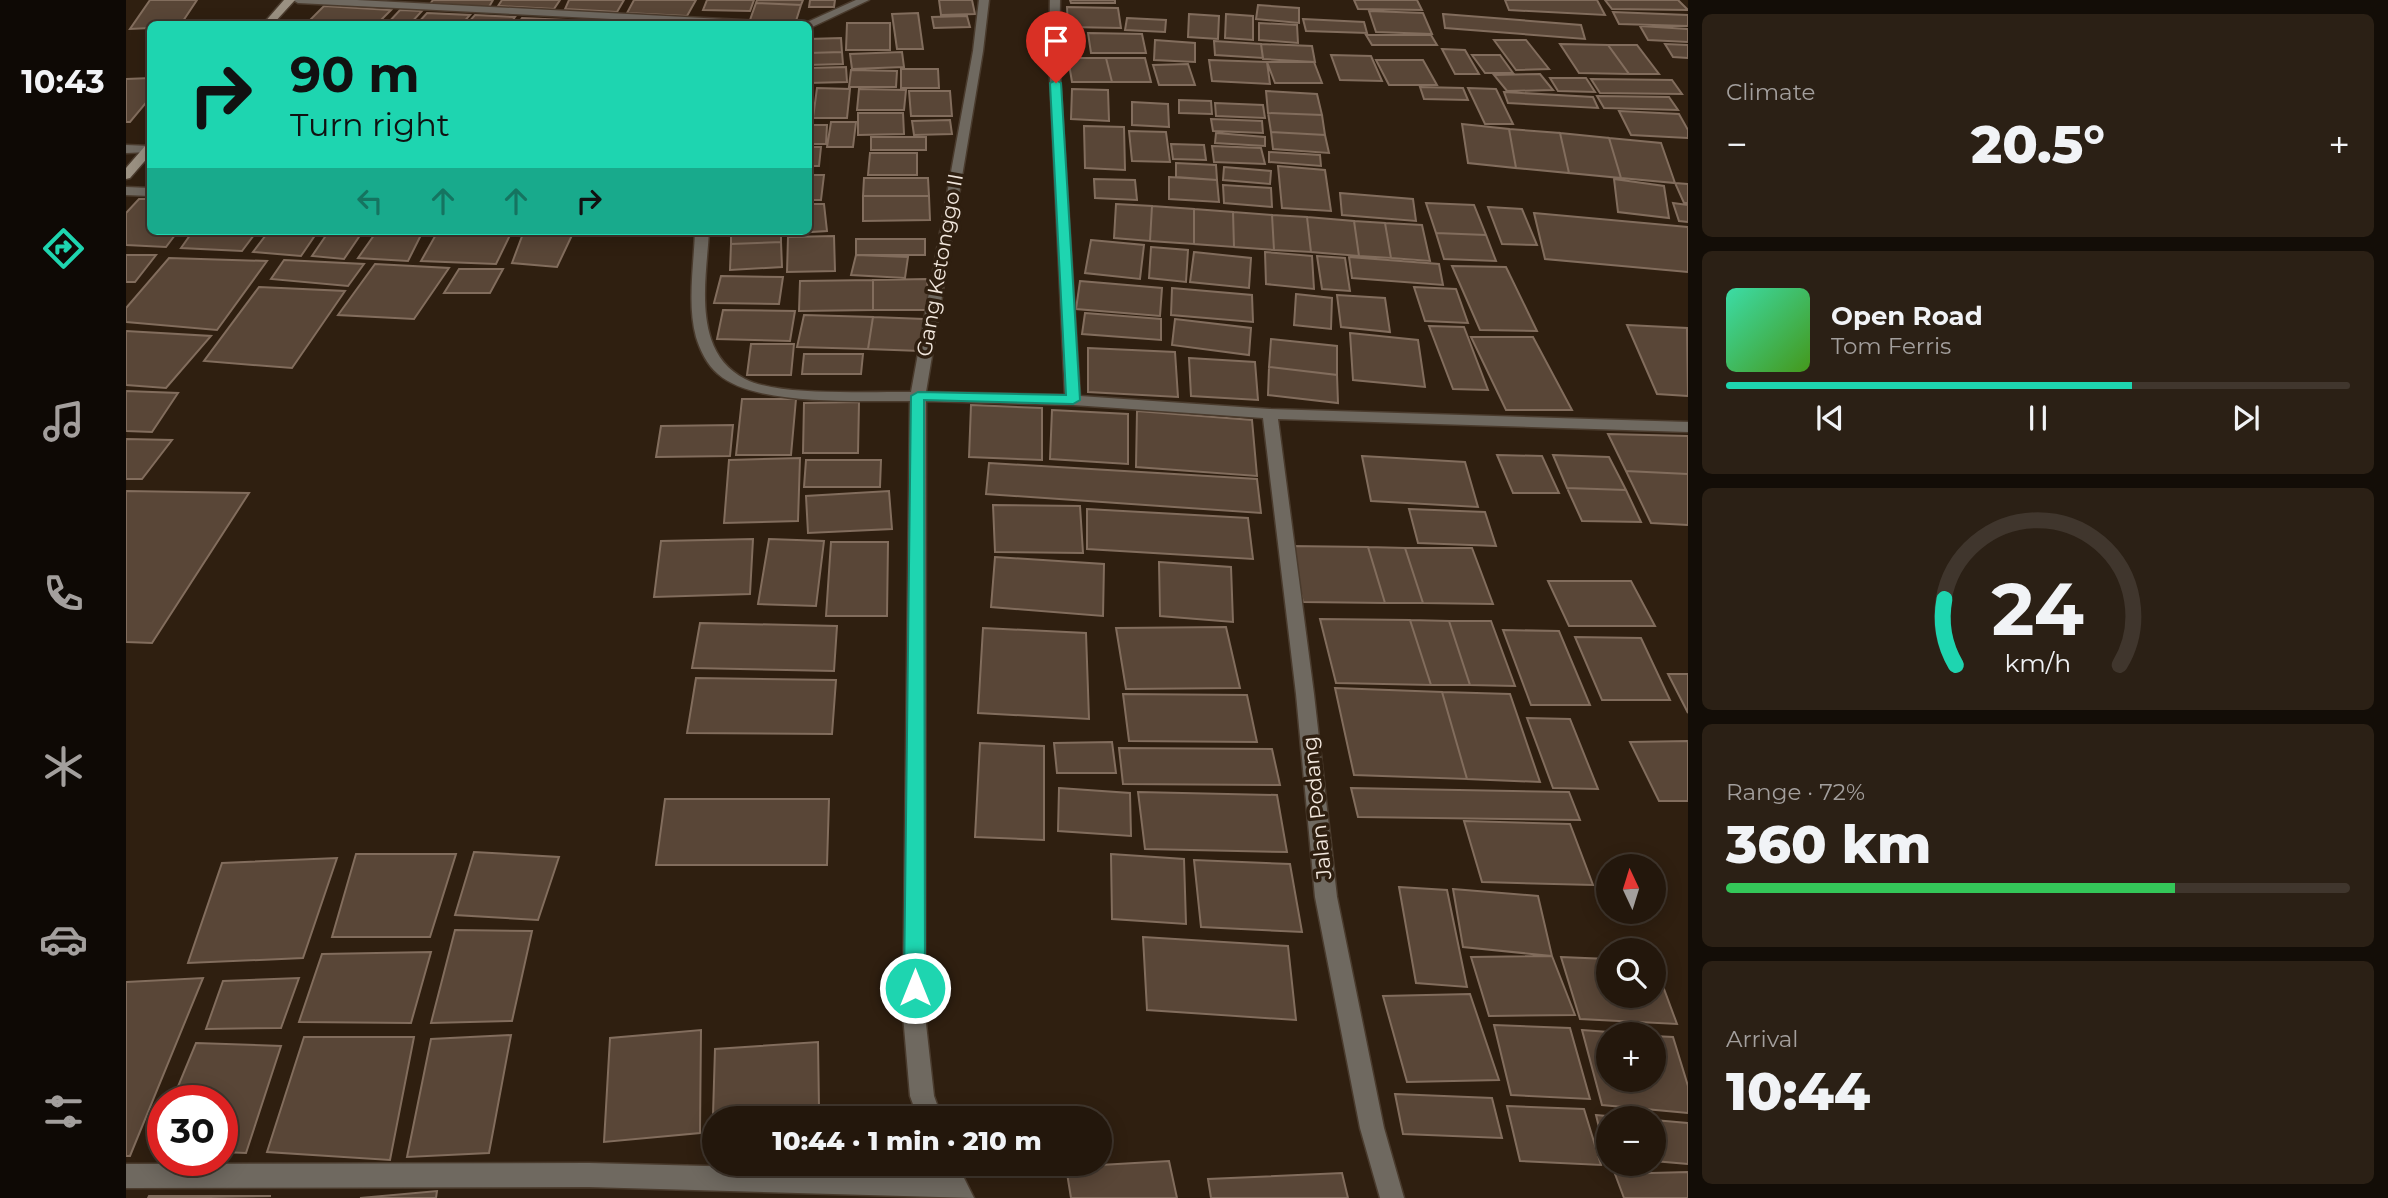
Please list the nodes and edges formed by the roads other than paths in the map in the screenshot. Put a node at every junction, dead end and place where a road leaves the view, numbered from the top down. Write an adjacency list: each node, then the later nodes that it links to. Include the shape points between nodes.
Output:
1 (290, 0): 6 (street)
2 (298, 0): 7 (street)
3 (863, 0): 8 (street)
4 (984, 0): 16 (street, Gang Ketonggo II)
5 (1055, 0): 17 (street, via 1054,57)
6 (271, 21)
7 (703, 21)
8 (812, 23)
9 (126, 149): 10 (street)
10 (147, 149)
11 (147, 152): 12 (street)
12 (126, 175)
13 (126, 191): 14 (street)
14 (147, 192)
15 (702, 235): 16 (street, via 699,323 708,350 738,382 769,391)
16 (918, 396): 17 (street); 20 (street, Gang Ketonggo II, via 914,1015)
17 (1073, 400): 18 (street)
18 (1270, 414): 19 (street); 23 (street, Jalan Podang, via 1326,897 1372,1128)
19 (1688, 428)
20 (926, 1106)
21 (126, 1175): 22 (street, via 589,1175)
22 (953, 1182)
23 (1392, 1198)

